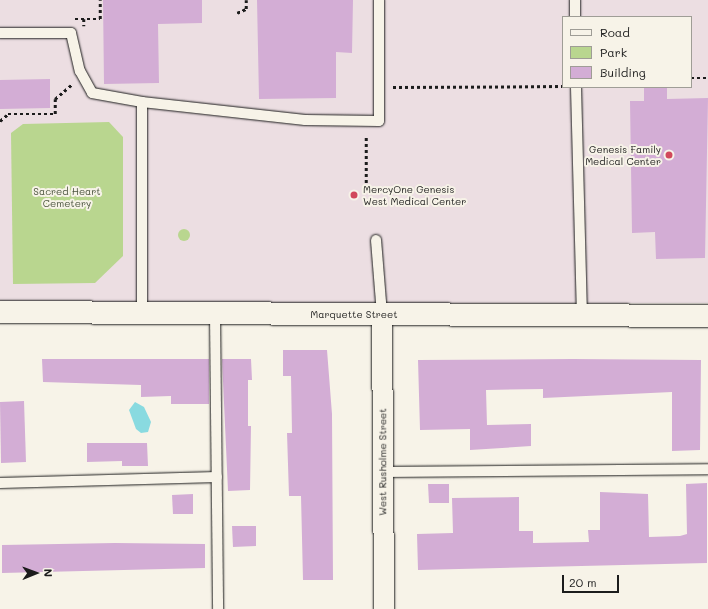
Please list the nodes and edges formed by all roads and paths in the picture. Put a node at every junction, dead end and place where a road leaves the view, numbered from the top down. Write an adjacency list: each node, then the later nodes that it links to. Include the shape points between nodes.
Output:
1 (246, 0): 4 (path, via 246,9)
2 (379, 0): 13 (lane)
3 (575, 0): 5 (lane)
4 (237, 13)
5 (575, 16)
6 (84, 19): 7 (path)
7 (84, 31)
8 (0, 33): 9 (lane, via 71,33)
9 (82, 74): 15 (lane, via 92,93); 16 (path, via 55,99 55,114 8,114)
10 (692, 78): 11 (path)
11 (708, 78)
12 (562, 86): 13 (path)
13 (379, 87): 17 (lane, via 379,121)
14 (576, 88): 24 (lane)
15 (142, 102): 17 (lane, via 305,120); 21 (lane)
16 (0, 121)
17 (365, 121): 18 (path)
18 (366, 183)
19 (376, 240): 23 (lane)
20 (0, 312): 21 (street, Marquette Street)
21 (142, 313): 22 (street, Marquette Street)
22 (215, 314): 23 (street, Marquette Street); 28 (lane)
23 (382, 316): 24 (street, Marquette Street); 27 (street, West Rusholme Street)
24 (582, 316): 25 (street, Marquette Street)
25 (708, 316)
26 (708, 469): 27 (lane)
27 (382, 472): 31 (street, West Rusholme Street)
28 (217, 477): 29 (lane); 30 (lane)
29 (0, 483)
30 (218, 609)
31 (384, 609)

